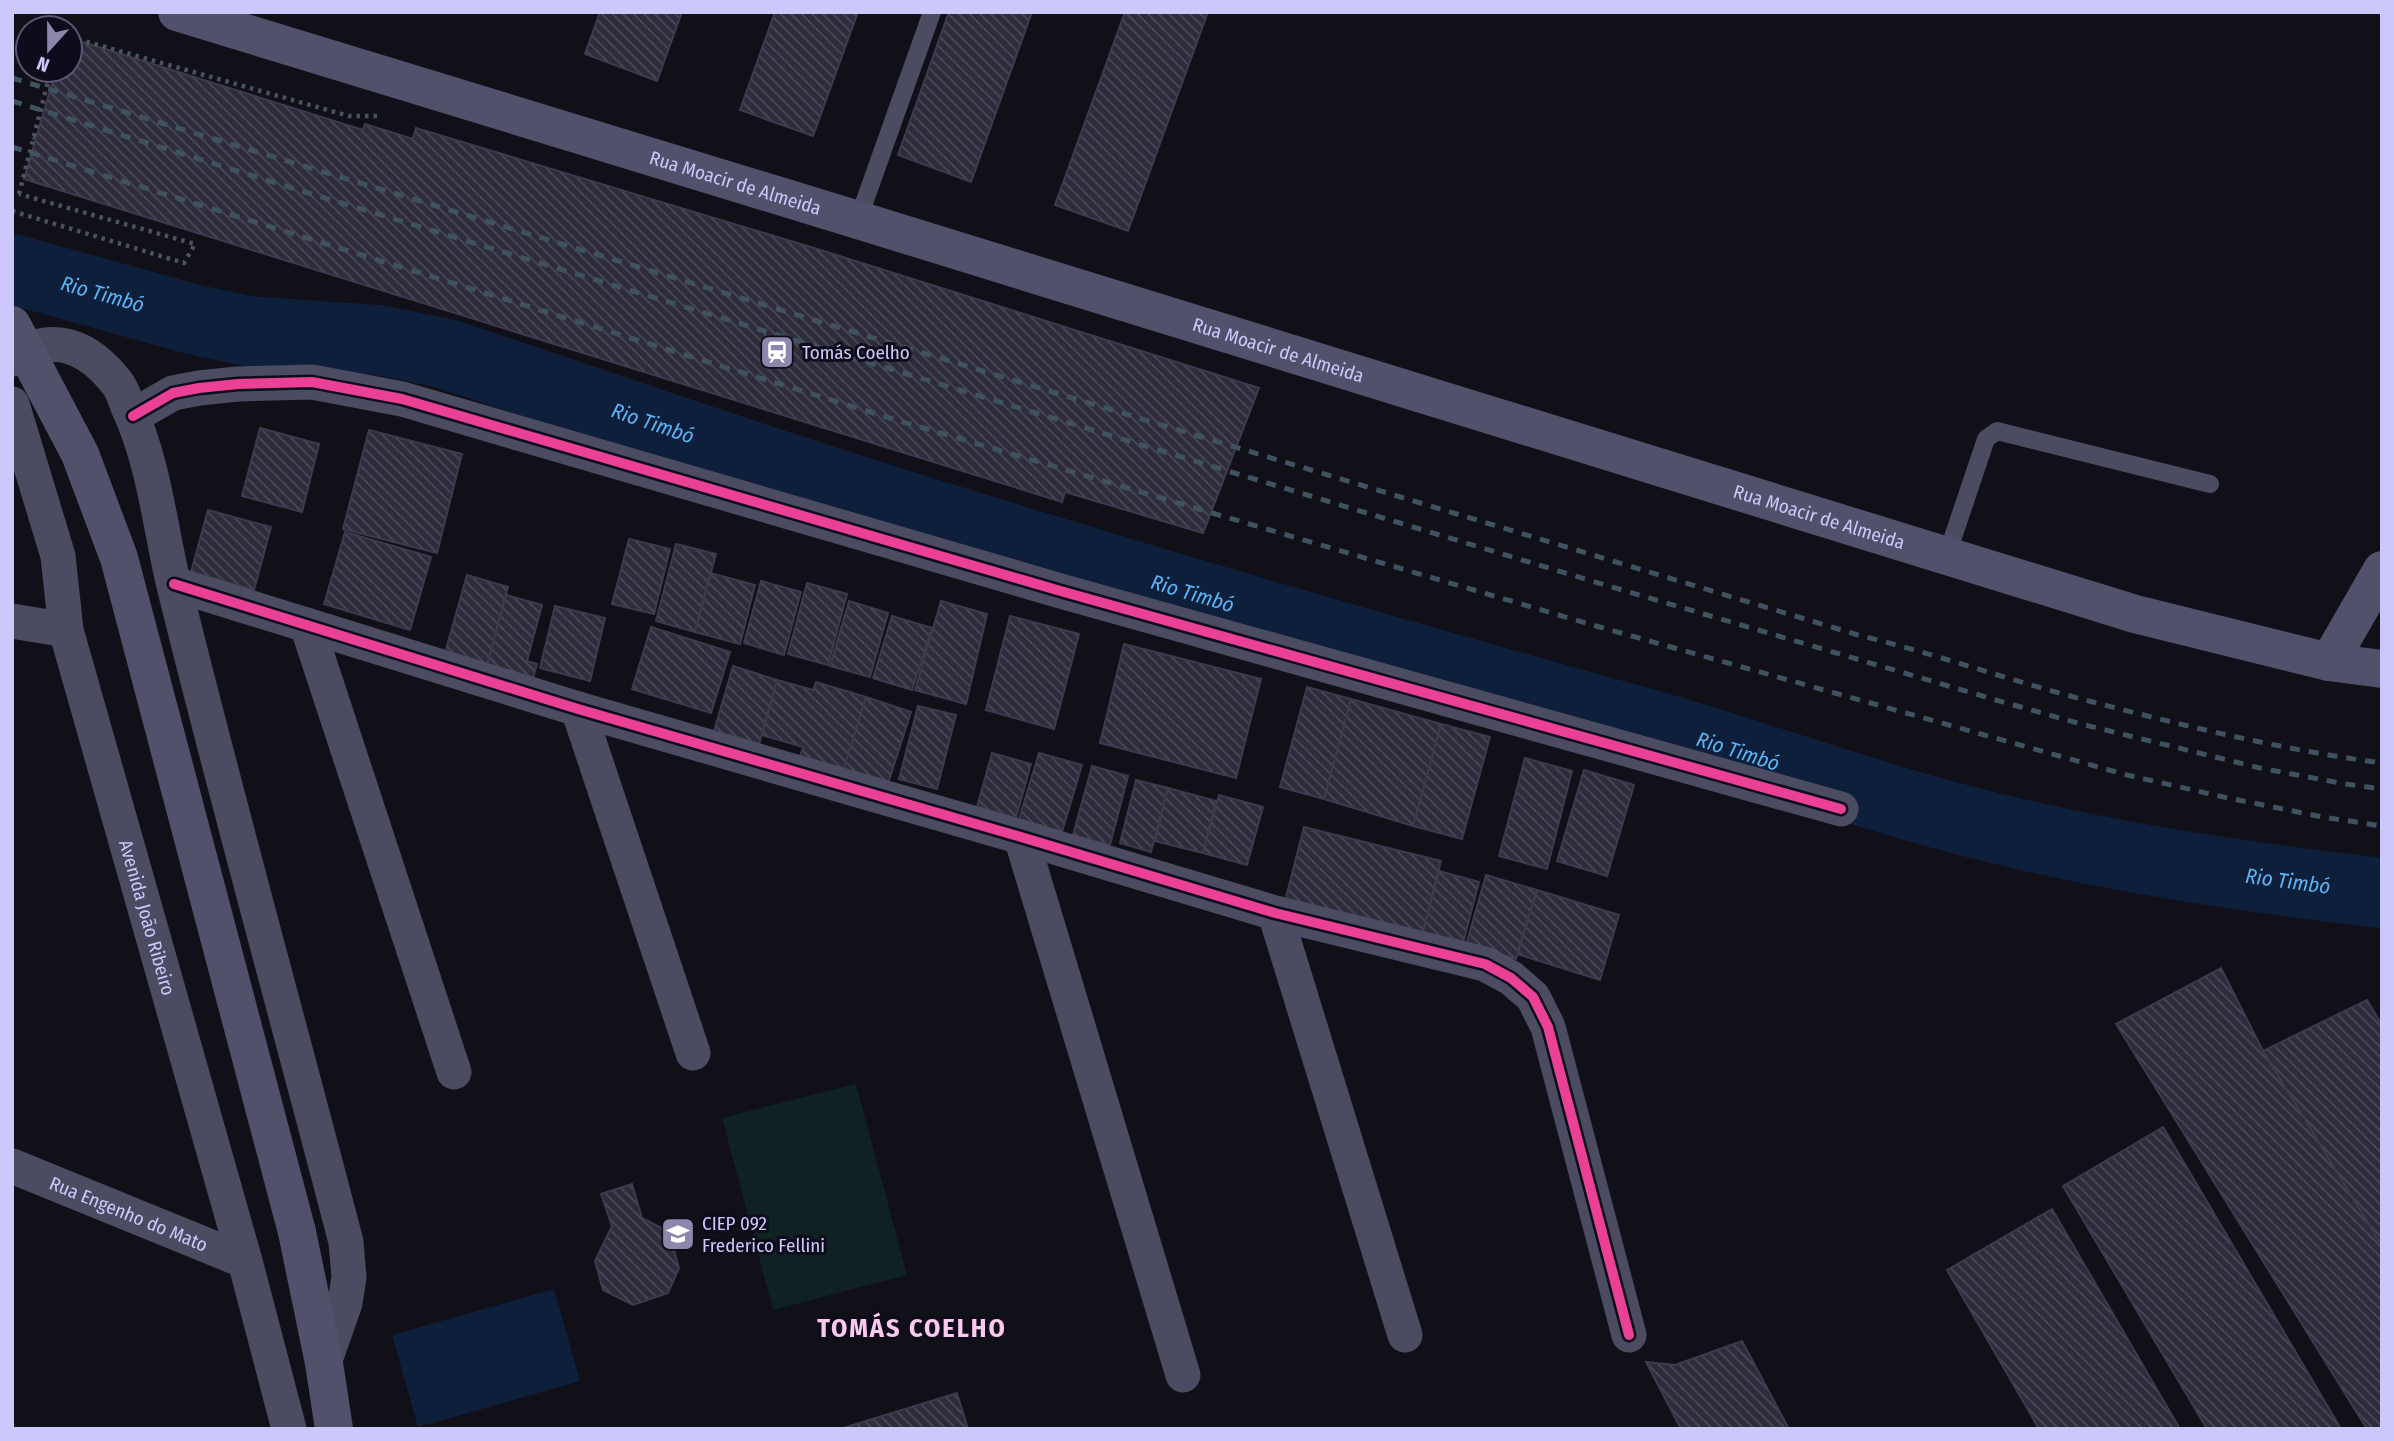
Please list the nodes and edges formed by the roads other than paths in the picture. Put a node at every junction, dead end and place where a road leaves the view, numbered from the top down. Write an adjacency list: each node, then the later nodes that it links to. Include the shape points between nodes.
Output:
1 (177, 12): 3 (main road, Rua Moacir de Almeida)
2 (932, 12): 3 (lane)
3 (858, 220): 9 (main road, Rua Moacir de Almeida)
4 (12, 325): 27 (main road, bridge, via 80,454 119,558 297,1232)
5 (12, 359): 7 (street, via 55,342 77,348 117,384)
6 (12, 404): 14 (street, Avenida João Ribeiro, via 58,556)
7 (133, 416): 11 (street); 18 (street, via 173,393 239,384 312,382 402,399 1064,592)
8 (2210, 484): 9 (lane, via 1997,430 1986,439)
9 (1947, 555): 15 (main road, Rua Moacir de Almeida, via 2135,614)
10 (2382, 570): 15 (main road)
11 (174, 584): 13 (street); 27 (street, via 346,1242 345,1303)
12 (12, 621): 14 (street)
13 (307, 625): 17 (street); 22 (street)
14 (66, 630): 24 (street, Avenida João Ribeiro)
15 (2329, 662): 16 (main road, Rua Moacir de Almeida)
16 (2382, 669)
17 (578, 709): 19 (street); 21 (street)
18 (1841, 809)
19 (1021, 837): 20 (street); 28 (street)
20 (1275, 913): 25 (street); 26 (street, via 1485,964 1533,997 1548,1027)
21 (693, 1053)
22 (454, 1072)
23 (12, 1166): 24 (street, Rua Engenho do Mato)
24 (244, 1261): 29 (street, Avenida João Ribeiro)
25 (1405, 1335)
26 (1629, 1335)
27 (324, 1363): 30 (main road)
28 (1183, 1374)
29 (289, 1429)
30 (334, 1429)

